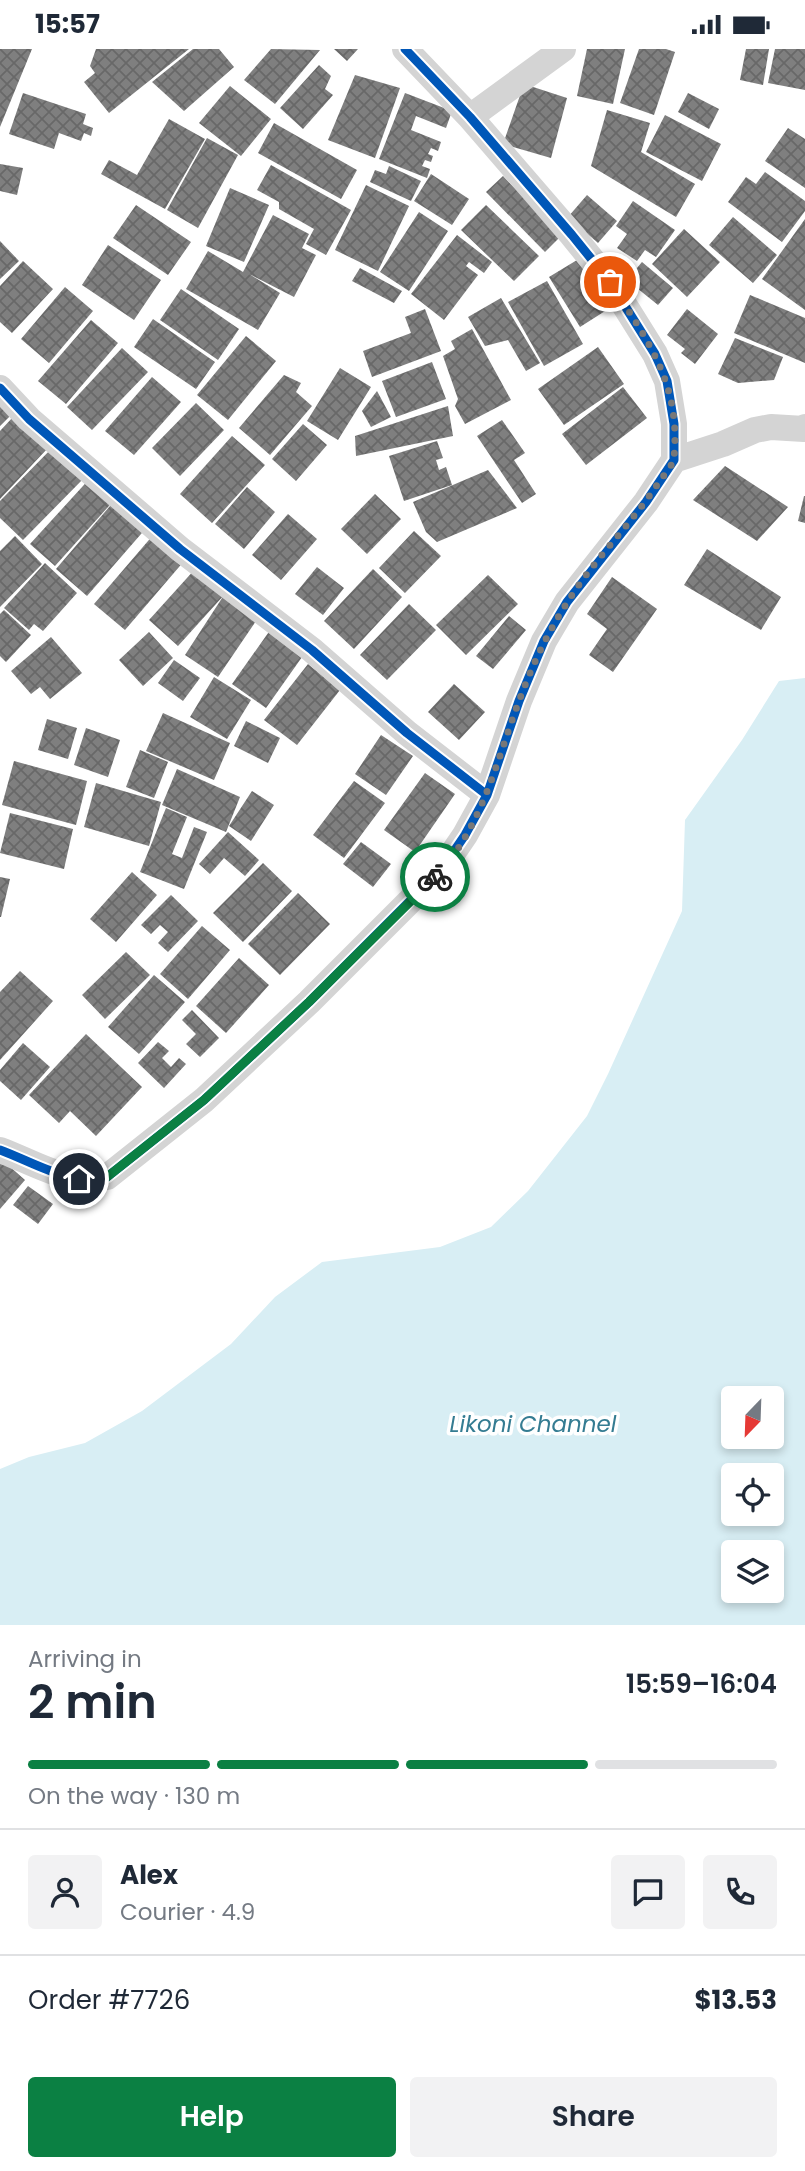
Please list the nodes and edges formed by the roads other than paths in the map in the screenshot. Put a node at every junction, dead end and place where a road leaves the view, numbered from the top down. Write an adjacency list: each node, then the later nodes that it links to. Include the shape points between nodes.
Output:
1 (405, 49): 3 (street)
2 (563, 49): 3 (street)
3 (470, 117): 6 (street, via 610,282 655,354 667,381)
4 (0, 388): 7 (street, via 29,419 180,549 312,650)
5 (805, 428): 6 (street, via 755,430)
6 (674, 460): 7 (street, via 567,602 544,641)
7 (487, 795): 8 (street, via 466,835 433,879 204,1100 115,1172 98,1179 79,1179)
8 (0, 1150)

